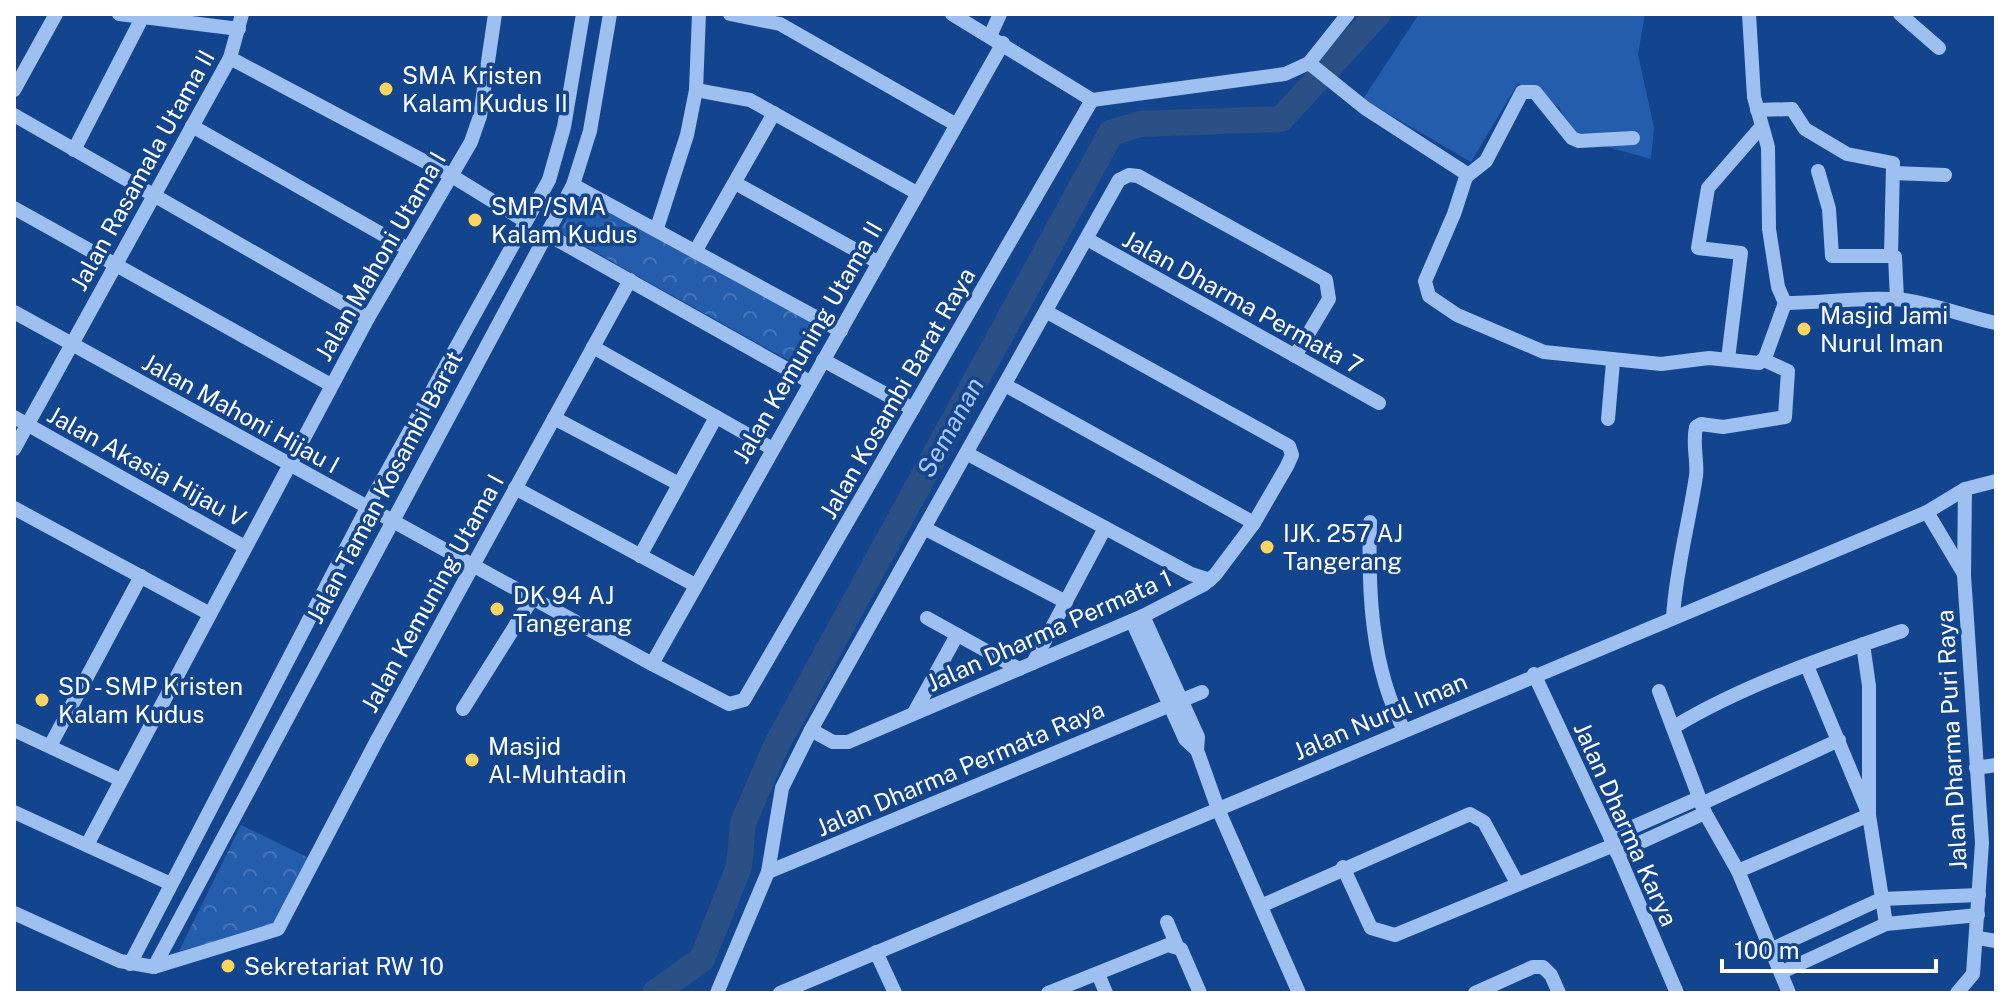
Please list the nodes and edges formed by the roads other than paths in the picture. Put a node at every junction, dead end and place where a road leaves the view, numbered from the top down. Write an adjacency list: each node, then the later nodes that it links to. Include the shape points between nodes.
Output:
1 (56, 14): 20 (street)
2 (119, 14): 14 (street)
3 (242, 14): 15 (street, Jalan Rasamala Utama II)
4 (495, 14): 34 (street, Jalan Mahoni Utama I, via 480,116)
5 (583, 14): 41 (street, Jalan Taman Kosambi Barat, via 549,180)
6 (610, 14): 37 (street, Jalan Taman Kosambi Barat, via 590,131)
7 (699, 14): 21 (street)
8 (730, 14): 26 (street, via 780,24)
9 (952, 14): 16 (street)
10 (1000, 14): 16 (street, Jalan Kemuning Utama II)
11 (1348, 14): 19 (street)
12 (1749, 14): 23 (street)
13 (1900, 14): 17 (street)
14 (142, 18): 15 (street); 30 (street)
15 (239, 29): 18 (street, Jalan Rasamala Utama II)
16 (997, 40): 22 (street); 26 (street, Jalan Kemuning Utama II)
17 (1939, 48)
18 (230, 58): 27 (street, Jalan Rasamala Utama II); 34 (street)
19 (1311, 65): 22 (street, via 1250,80); 35 (street)
20 (14, 90)
21 (696, 90): 24 (street, via 750,100); 42 (street, via 678,170)
22 (1092, 100): 69 (street, Jalan Kosambi Barat Raya)
23 (1757, 110): 28 (street); 32 (street, via 1792,109 1805,129 1847,154 1892,162)
24 (774, 113): 36 (street); 38 (street)
25 (14, 115): 30 (street)
26 (955, 124): 38 (street, Jalan Kemuning Utama II)
27 (192, 126): 39 (street, Jalan Rasamala Utama II); 45 (street)
28 (1761, 127): 52 (street, via 1768,147 1769,229); 61 (street, via 1708,188 1698,248 1741,253)
29 (1633, 138): 35 (street, via 1579,141 1535,92 1522,92 1486,161)
30 (74, 150): 39 (street)
31 (1818, 171): 47 (street, via 1829,209 1832,256)
32 (1893, 173): 33 (street); 47 (street)
33 (1945, 175)
34 (452, 176): 41 (street); 45 (street, Jalan Mahoni Utama I)
35 (1467, 176): 64 (street, via 1425,281 1429,296 1457,315 1544,352)
36 (735, 183): 46 (street); 49 (street)
37 (573, 185): 42 (street); 43 (street, Jalan Taman Kosambi Barat)
38 (917, 193): 49 (street, Jalan Kemuning Utama II)
39 (153, 196): 48 (street, Jalan Rasamala Utama II); 55 (street)
40 (14, 208): 48 (street)
41 (525, 221): 83 (street, Jalan Taman Kosambi Barat)
42 (657, 228): 46 (street)
43 (545, 233): 50 (street); 85 (street, Jalan Taman Kosambi Barat)
44 (1087, 239): 54 (street); 60 (street, Jalan Dharma Permata 7); 60 (street, via 1119,180 1138,176 1326,280 1329,299)
45 (408, 249): 55 (street, Jalan Mahoni Utama I)
46 (696, 250): 57 (street)
47 (1891, 256): 51 (street)
48 (115, 263): 58 (street, Jalan Rasamala Utama II); 66 (street)
49 (879, 263): 57 (street, Jalan Kemuning Utama II)
50 (630, 280): 59 (street, Jalan Kemuning Utama I); 65 (street)
51 (1897, 299): 52 (street); 56 (street)
52 (1785, 303): 63 (street)
53 (14, 312): 58 (street, Jalan Mahoni Hijau I)
54 (1047, 312): 67 (street); 87 (street, Jalan Dharma Permata 1, via 1289,446 1292,455)
55 (368, 318): 66 (street, Jalan Mahoni Utama I)
56 (1996, 323)
57 (841, 331): 62 (street, Jalan Kemuning Utama II)
58 (70, 343): 73 (street, Jalan Rasamala Utama II); 77 (street, Jalan Mahoni Hijau I)
59 (593, 347): 70 (street); 71 (street, Jalan Kemuning Utama I)
60 (1295, 356): 68 (street, Jalan Dharma Permata 7)
61 (1728, 359): 63 (street); 64 (street)
62 (823, 360): 65 (street, Jalan Kemuning Utama II); 69 (street)
63 (1764, 360): 100 (street, via 1788,371 1785,417 1696,427 1697,472 1676,574)
64 (1613, 362): 72 (street)
65 (810, 382): 74 (street, Jalan Kemuning Utama II)
66 (331, 385): 77 (street, Jalan Mahoni Utama I)
67 (1005, 385): 76 (street); 87 (street)
68 (1379, 403)
69 (913, 409): 114 (street, Jalan Kosambi Barat Raya)
70 (716, 417): 74 (street); 79 (street)
71 (554, 418): 79 (street); 80 (street, Jalan Kemuning Utama I)
72 (1608, 419)
73 (21, 420): 75 (street, Jalan Rasamala Utama II); 90 (street, Jalan Akasia Hijau V)
74 (771, 448): 96 (street, Jalan Kemuning Utama II)
75 (14, 449)
76 (968, 454): 88 (street); 89 (street)
77 (288, 464): 83 (street, Jalan Mahoni Hijau I); 90 (street, Jalan Mahoni Utama I)
78 (1996, 481): 81 (street, Jalan Nurul Iman)
79 (679, 484): 91 (street)
80 (515, 488): 91 (street); 92 (street, Jalan Kemuning Utama I)
81 (1965, 489): 84 (street, Jalan Nurul Iman); 93 (street, Jalan Dharma Puri Raya)
82 (14, 508): 94 (street)
83 (368, 509): 85 (street, Jalan Mahoni Hijau I); 137 (street, Jalan Taman Kosambi Barat)
84 (1927, 512): 93 (street, Jalan Dharma Puri Raya); 100 (street, Jalan Nurul Iman)
85 (389, 520): 92 (street, Jalan Mahoni Hijau I); 151 (street, Jalan Taman Kosambi Barat)
86 (1370, 522): 120 (street, via 1373,623 1390,699)
87 (1254, 523): 95 (street, Jalan Dharma Permata 1)
88 (924, 528): 98 (street); 119 (street)
89 (1105, 528): 95 (street); 98 (street)
90 (245, 547): 99 (street, Jalan Mahoni Utama I)
91 (640, 556): 96 (street)
92 (472, 566): 97 (street, Jalan Mahoni Hijau I); 151 (street, Jalan Kemuning Utama I, via 278,929)
93 (1964, 575): 124 (street, Jalan Dharma Puri Raya)
94 (141, 576): 99 (street); 122 (street)
95 (1210, 580): 102 (street, Jalan Dharma Permata 1)
96 (695, 585): 107 (street, Jalan Kemuning Utama II)
97 (532, 599): 107 (street, Jalan Mahoni Hijau I); 115 (street)
98 (1066, 602): 106 (street)
99 (210, 614): 125 (street, Jalan Mahoni Utama I)
100 (1673, 617): 110 (street, Jalan Nurul Iman)
101 (927, 618): 104 (street)
102 (1137, 619): 106 (street, Jalan Dharma Permata 1); 113 (street)
103 (1902, 631): 105 (street)
104 (957, 635): 109 (street); 116 (street)
105 (1863, 644): 108 (street); 129 (street, via 1869,686)
106 (1033, 663): 109 (street, Jalan Dharma Permata 1)
107 (652, 664): 114 (street, Jalan Mahoni Hijau I)
108 (1807, 666): 117 (street); 121 (street)
109 (1019, 669): 116 (street, Jalan Dharma Permata 1)
110 (1534, 674): 120 (street, Jalan Nurul Iman); 132 (street, Jalan Dharma Karya)
111 (1659, 691): 117 (street)
112 (1202, 692): 113 (street, Jalan Dharma Permata Raya)
113 (1174, 703): 127 (street, via 1198,737 1197,750); 135 (street, Jalan Dharma Permata Raya)
114 (737, 705)
115 (463, 709)
116 (914, 713): 119 (street, Jalan Dharma Permata 1, via 848,742 833,742)
117 (1674, 727): 126 (street)
118 (14, 730): 122 (street)
119 (811, 730): 135 (street, via 782,788)
120 (1404, 730): 127 (street, Jalan Nurul Iman)
121 (1839, 740): 126 (street); 129 (street)
122 (50, 746): 125 (street)
123 (1996, 765): 124 (street)
124 (1976, 768): 130 (street, Jalan Dharma Puri Raya)
125 (121, 780): 131 (street, Jalan Mahoni Utama I)
126 (1702, 805): 132 (street); 134 (street)
127 (1218, 809): 140 (street); 149 (street, Jalan Nurul Iman)
128 (14, 812): 131 (street)
129 (1869, 815): 134 (street); 139 (street)
130 (1989, 842): 138 (street, Jalan Dharma Puri Raya)
131 (87, 845): 137 (street)
132 (1614, 845): 136 (street); 163 (street, Jalan Dharma Karya)
133 (1343, 867): 136 (street, via 1472,814 1484,822); 136 (street, via 1371,928 1388,935); 140 (street)
134 (1738, 871): 148 (street)
135 (768, 872): 154 (street)
136 (1517, 883)
137 (171, 884): 150 (street, Jalan Taman Kosambi Barat)
138 (1979, 895): 139 (street); 142 (street, Jalan Dharma Puri Raya)
139 (1881, 899): 144 (street); 148 (street)
140 (1263, 905): 160 (street)
141 (14, 913): 150 (street)
142 (1978, 915): 144 (street); 145 (street, Jalan Dharma Puri Raya)
143 (1167, 922): 147 (street)
144 (1886, 924): 152 (street)
145 (1978, 938): 146 (street); 165 (street, Jalan Dharma Puri Raya, via 1973,974)
146 (1996, 941)
147 (1177, 946): 153 (street, via 1164,945); 159 (street)
148 (1772, 949): 152 (street)
149 (876, 952): 155 (street, Jalan Nurul Iman); 156 (street)
150 (130, 964): 151 (street)
151 (154, 967)
152 (1782, 972): 164 (street)
153 (1098, 974): 157 (street); 158 (street)
154 (717, 993)
155 (780, 993)
156 (895, 993)
157 (1048, 993)
158 (1106, 993)
159 (1200, 993)
160 (1299, 993)
161 (1475, 993): 162 (street, via 1543,967)
162 (1559, 993)
163 (1677, 993)
164 (1789, 993)
165 (1957, 993)

